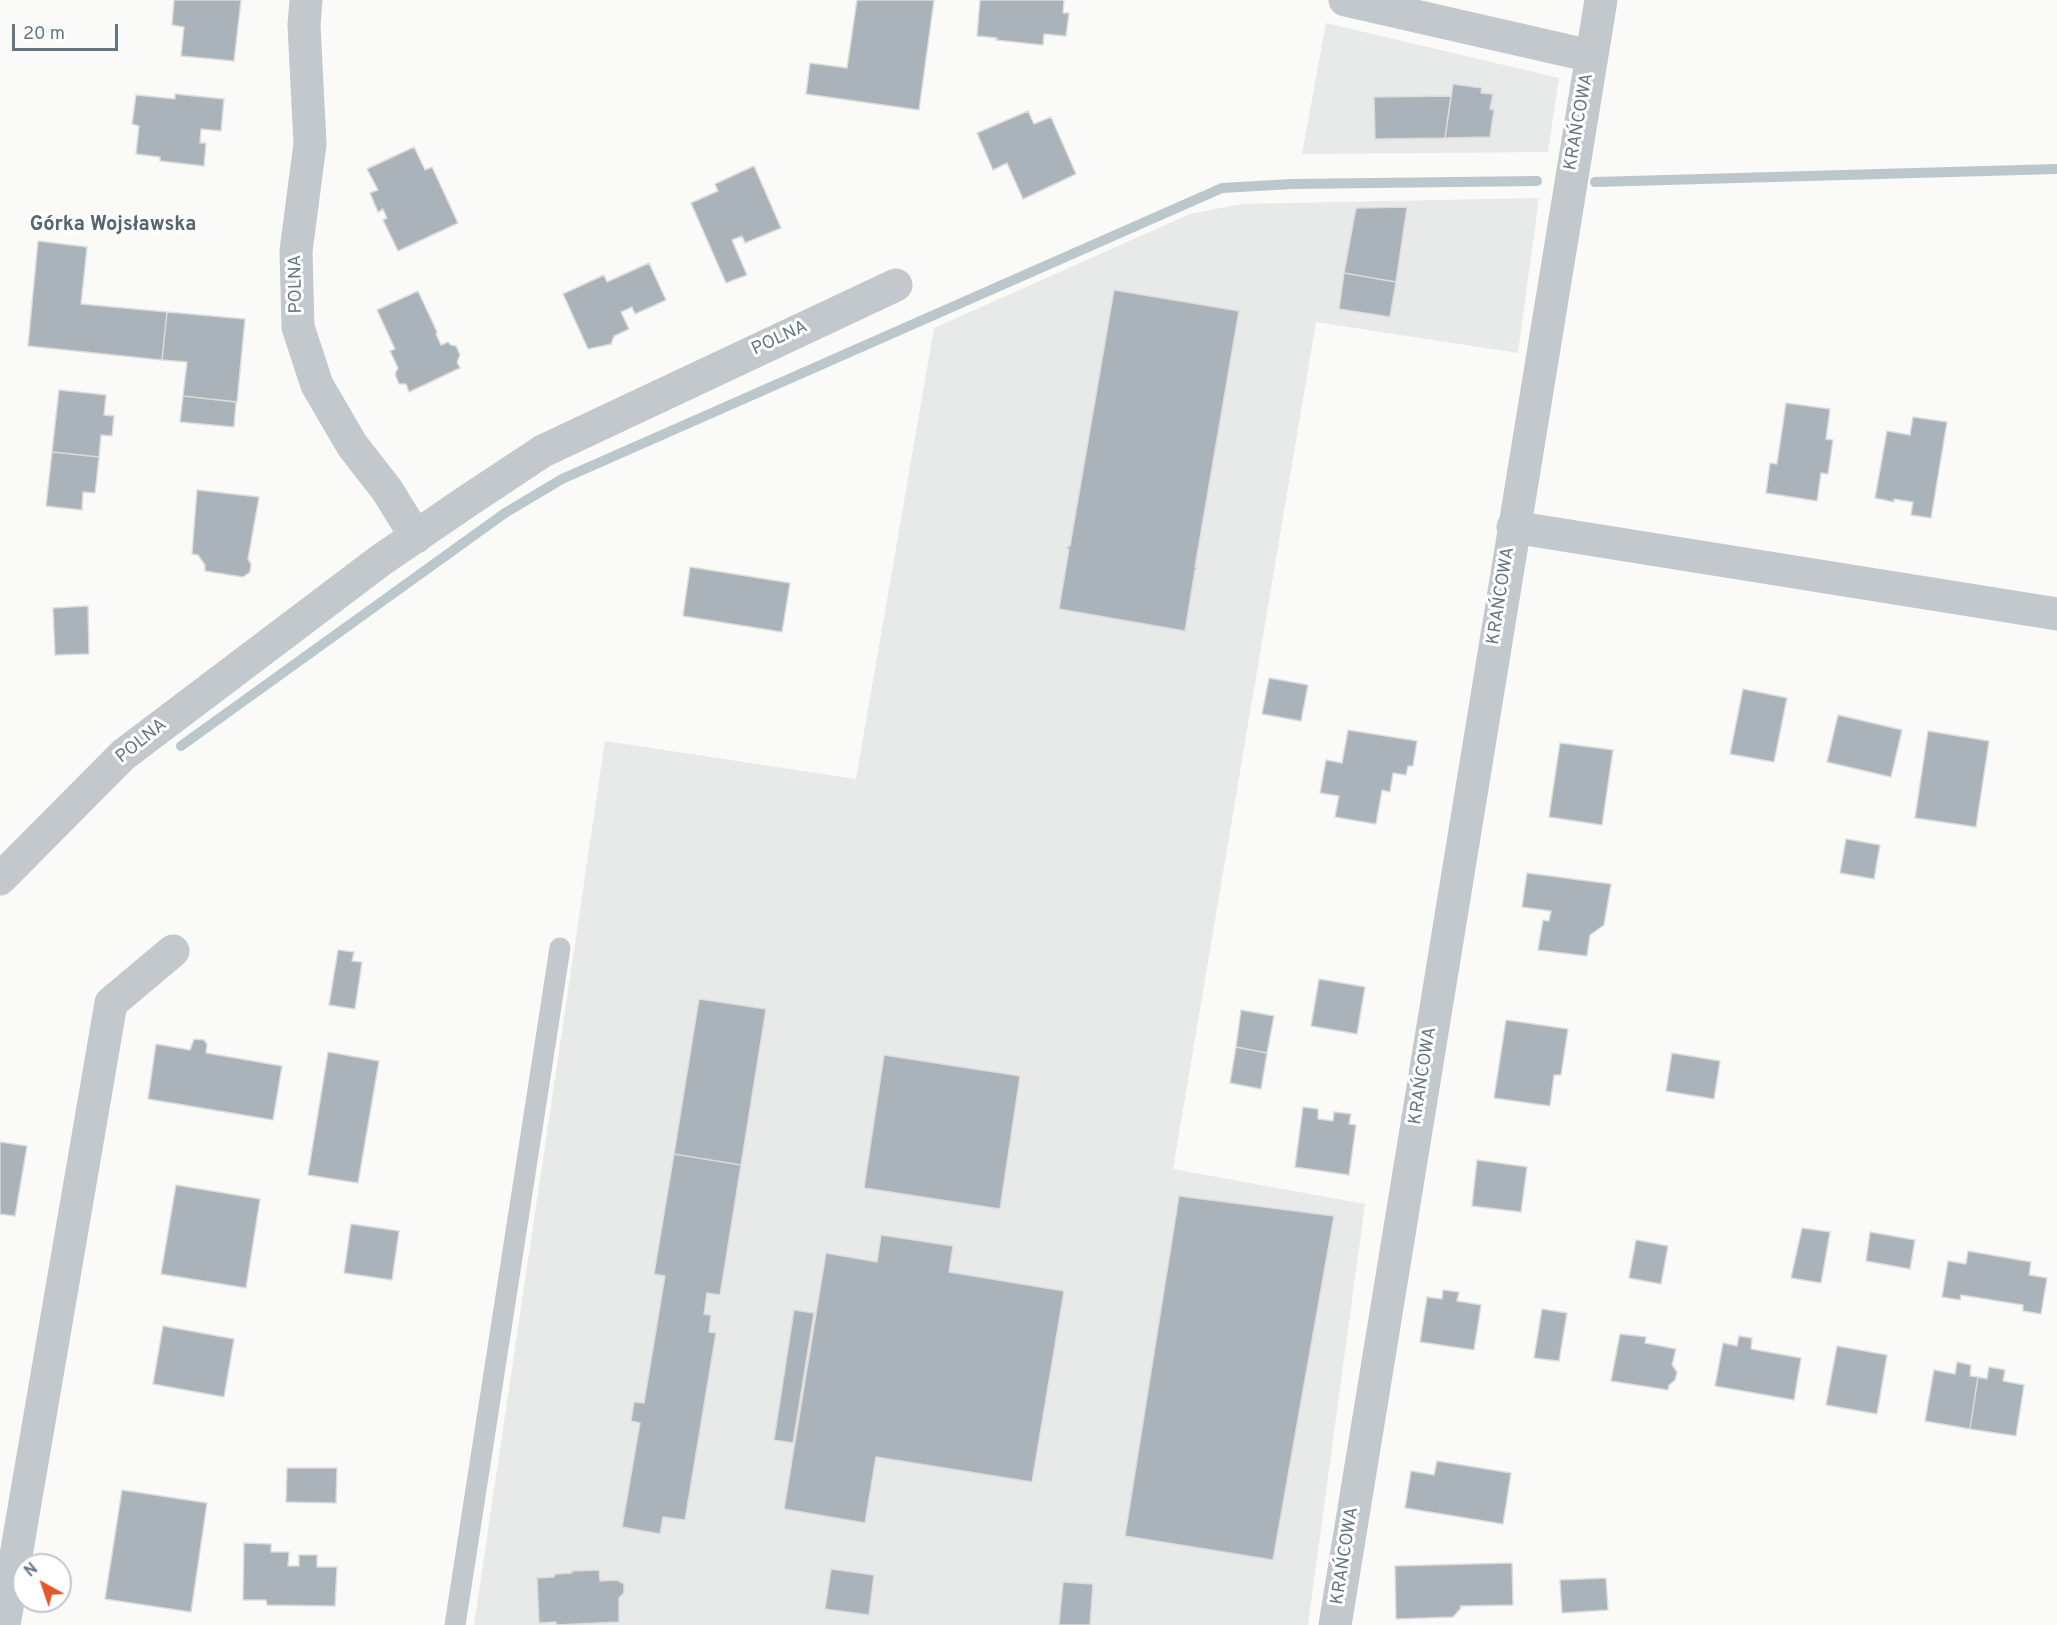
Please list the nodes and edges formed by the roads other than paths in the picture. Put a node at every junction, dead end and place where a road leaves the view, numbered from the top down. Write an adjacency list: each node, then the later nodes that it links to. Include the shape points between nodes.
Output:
1 (306, 0): 7 (street, POLNA, via 309,144 296,251 298,327 317,385 352,445 387,490)
2 (1345, 0): 4 (street)
3 (1601, 0): 4 (street, KRAŃCOWA)
4 (1592, 56): 6 (street, KRAŃCOWA)
5 (896, 285): 7 (street, POLNA, via 543,451)
6 (1513, 527): 8 (street, KRAŃCOWA); 14 (street, KRAŃCOWA)
7 (416, 537): 9 (street, POLNA, via 123,755)
8 (2057, 614)
9 (0, 879)
10 (560, 948): 13 (lane)
11 (173, 951): 12 (street, via 111,1003)
12 (4, 1625)
13 (455, 1625)
14 (1335, 1625)

